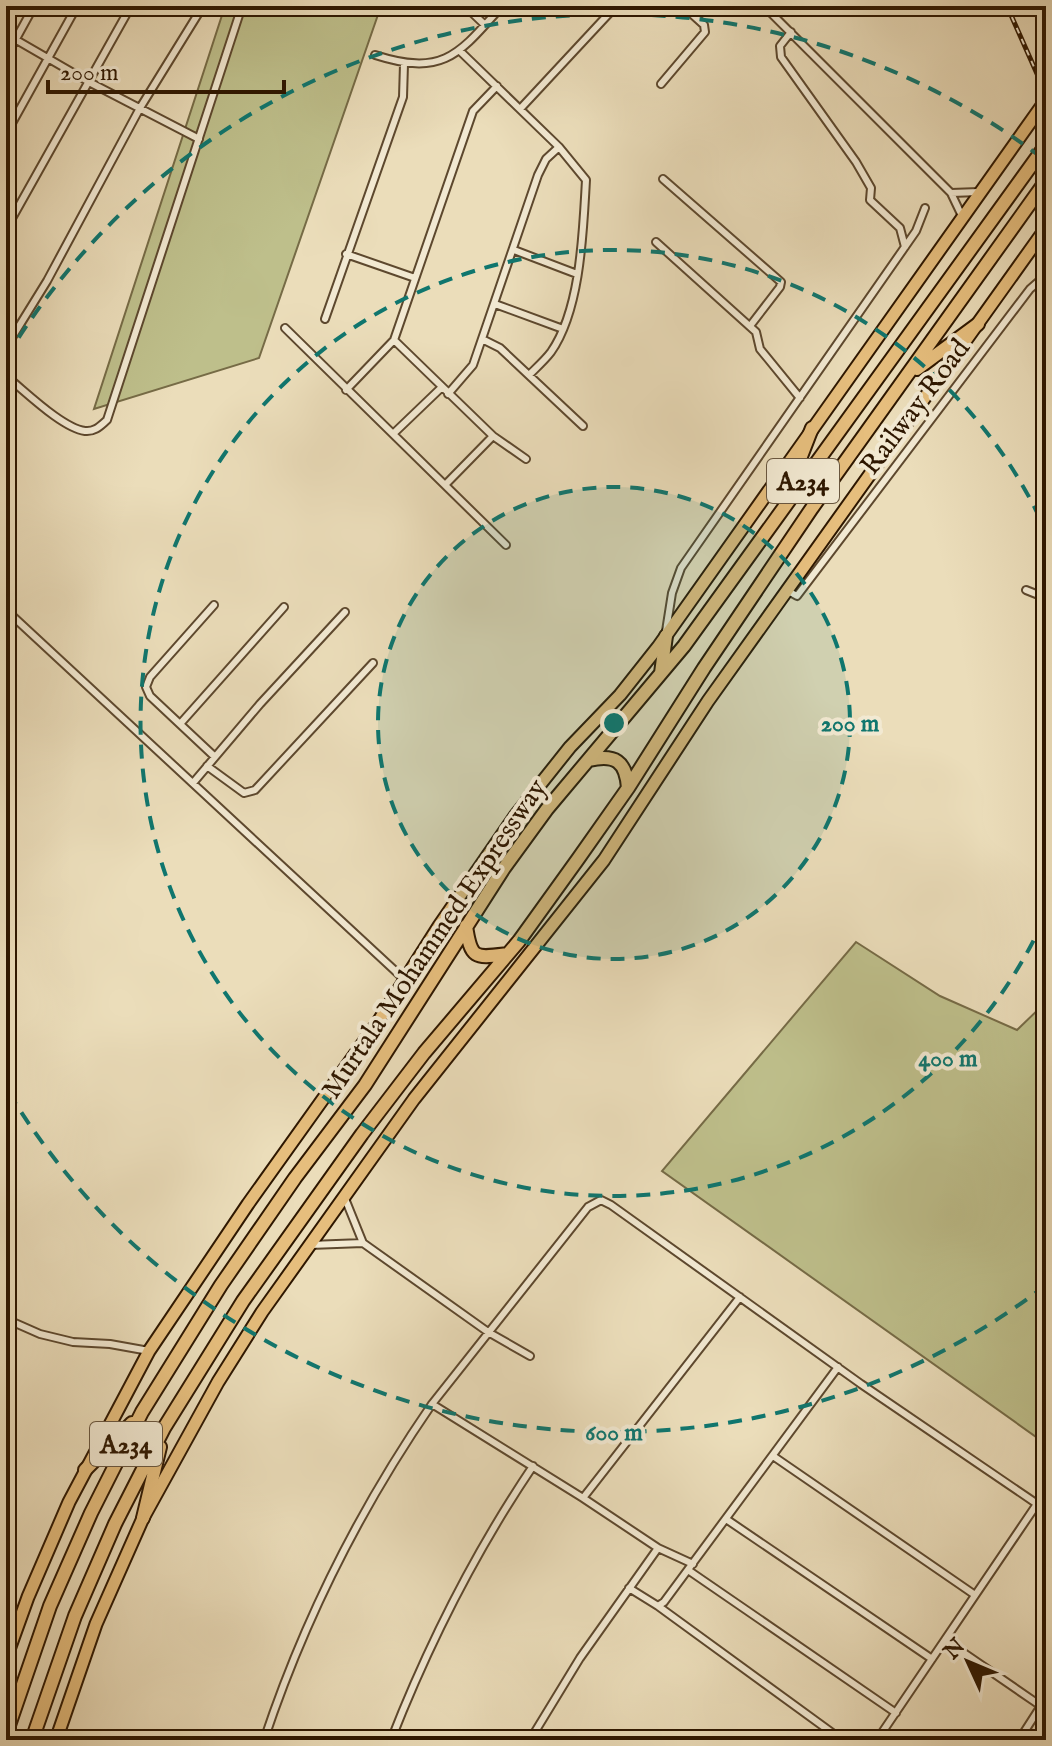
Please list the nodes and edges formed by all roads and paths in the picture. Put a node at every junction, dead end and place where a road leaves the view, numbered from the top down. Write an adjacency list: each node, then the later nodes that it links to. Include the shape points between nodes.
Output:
1 (34, 6): 14 (street)
2 (77, 6): 18 (street)
3 (131, 6): 20 (street)
4 (203, 6): 24 (street)
5 (242, 6): 27 (street)
6 (465, 6): 11 (street)
7 (502, 6): 11 (street)
8 (616, 6): 25 (street)
9 (683, 6): 21 (street, via 705,32)
10 (764, 6): 12 (street)
11 (485, 25): 15 (street)
12 (791, 32): 33 (street); 39 (street, via 780,46 781,57 856,162 871,188 870,200 900,228)
13 (6, 34): 14 (street)
14 (15, 41): 17 (street); 18 (street)
15 (461, 52): 19 (street); 22 (street)
16 (375, 55): 19 (street)
17 (6, 57)
18 (50, 58): 20 (street); 26 (street)
19 (404, 64): 41 (street, via 403,97)
20 (89, 82): 24 (street); 37 (street)
21 (661, 84)
22 (497, 86): 25 (street); 44 (street, via 473,111)
23 (1046, 100): 32 (highway, Murtala Mohammed Expressway)
24 (140, 108): 27 (street); 51 (street)
25 (521, 108): 28 (street)
26 (6, 134)
27 (199, 139): 55 (street, via 107,420 84,431)
28 (559, 147): 40 (street, via 538,175); 42 (street, via 586,180)
29 (1042, 150): 67 (highway, Murtala Mohammed Expressway / A234)
30 (663, 179): 48 (street, via 781,282)
31 (1046, 181): 56 (highway, Murtala Mohammed Expressway / A234)
32 (979, 192): 33 (street); 35 (highway, Murtala Mohammed Expressway)
33 (951, 193): 35 (street)
34 (925, 208): 39 (street)
35 (962, 216): 62 (highway, Murtala Mohammed Expressway)
36 (1046, 228): 47 (highway)
37 (6, 229)
38 (656, 242): 48 (street)
39 (905, 247): 60 (street)
40 (514, 250): 42 (street); 45 (street)
41 (346, 254): 44 (street); 46 (street)
42 (577, 274): 50 (street)
43 (1046, 275): 70 (street, Railway Road, via 1030,289 797,596)
44 (415, 278): 53 (street)
45 (495, 304): 50 (street); 52 (street)
46 (325, 319)
47 (978, 324): 56 (highway); 70 (highway)
48 (750, 326): 60 (street, via 760,349)
49 (285, 328): 58 (street)
50 (563, 329): 54 (street, via 551,353)
51 (13, 336)
52 (482, 339): 54 (street); 59 (street, via 469,372)
53 (394, 340): 57 (street); 58 (street)
54 (529, 375): 61 (street)
55 (6, 376)
56 (905, 378): 84 (highway, Murtala Mohammed Expressway / A234, via 712,656)
57 (442, 387): 59 (street); 63 (street)
58 (346, 390): 63 (street)
59 (448, 394): 64 (street)
60 (800, 398): 76 (street, via 681,568)
61 (583, 426)
62 (812, 428): 67 (highway); 76 (highway, Murtala Mohammed Expressway)
63 (393, 434): 66 (street)
64 (493, 436): 65 (street); 66 (street)
65 (526, 459)
66 (445, 485): 68 (street)
67 (777, 518): 78 (highway, Murtala Mohammed Expressway / A234)
68 (506, 545)
69 (1026, 590): 71 (street)
70 (788, 591): 88 (highway, via 604,860 453,1048)
71 (1046, 598)
72 (214, 605): 79 (street, via 146,687)
73 (284, 607): 79 (street)
74 (6, 610): 83 (street)
75 (345, 612): 80 (street)
76 (666, 636): 78 (highway); 87 (highway, Murtala Mohammed Expressway, via 515,816)
77 (373, 663): 82 (street, via 255,790 244,793)
78 (661, 674): 81 (highway, Murtala Mohammed Expressway / A234)
79 (180, 724): 80 (street)
80 (215, 757): 82 (street)
81 (589, 760): 84 (highway, via 605,756 622,764); 85 (highway, Murtala Mohammed Expressway / A234, via 547,809)
82 (207, 766): 83 (street)
83 (193, 783): 87 (street)
84 (628, 788): 86 (highway, Murtala Mohammed Expressway / A234)
85 (466, 926): 86 (highway, via 469,948 476,954); 98 (highway, Murtala Mohammed Expressway / A234, via 365,1085 221,1285)
86 (508, 954): 99 (highway, Murtala Mohammed Expressway / A234, via 338,1166 243,1301)
87 (405, 980): 94 (highway, Murtala Mohammed Expressway)
88 (344, 1196): 89 (street); 90 (highway)
89 (363, 1243): 90 (street); 93 (street)
90 (308, 1245): 106 (highway, via 218,1382)
91 (740, 1297): 93 (street, via 601,1200 588,1207); 96 (street); 103 (street)
92 (6, 1319): 94 (street, via 73,1342)
93 (488, 1332): 95 (street); 97 (street)
94 (149, 1351): 102 (highway, Murtala Mohammed Expressway)
95 (530, 1356)
96 (838, 1367): 100 (street); 104 (street)
97 (432, 1404): 101 (street); 122 (street, via 391,1464 337,1563)
98 (142, 1412): 102 (highway); 119 (highway, Murtala Mohammed Expressway / A234, via 50,1606)
99 (164, 1428): 106 (highway); 120 (highway, Murtala Mohammed Expressway / A234, via 75,1616)
100 (773, 1456): 107 (street); 111 (street)
101 (533, 1466): 103 (street); 123 (street, via 463,1581)
102 (85, 1470): 114 (highway, Murtala Mohammed Expressway)
103 (583, 1498): 108 (street)
104 (1037, 1504): 105 (street); 111 (street)
105 (1046, 1510)
106 (143, 1518): 121 (highway, via 96,1624)
107 (726, 1519): 109 (street); 115 (street)
108 (658, 1548): 109 (street); 110 (street)
109 (690, 1567): 112 (street); 118 (street)
110 (629, 1588): 112 (street); 124 (street)
111 (975, 1595): 113 (street)
112 (658, 1606): 127 (street)
113 (945, 1640): 115 (street); 117 (street)
114 (6, 1658)
115 (932, 1659): 118 (street)
116 (1046, 1698): 117 (street)
117 (1041, 1706): 129 (street)
118 (896, 1713): 128 (street)
119 (6, 1734)
120 (32, 1740)
121 (56, 1740)
122 (264, 1740)
123 (391, 1740)
124 (530, 1740)
125 (661, 1740): 126 (street)
126 (677, 1740)
127 (842, 1740)
128 (877, 1740)
129 (1019, 1740)

